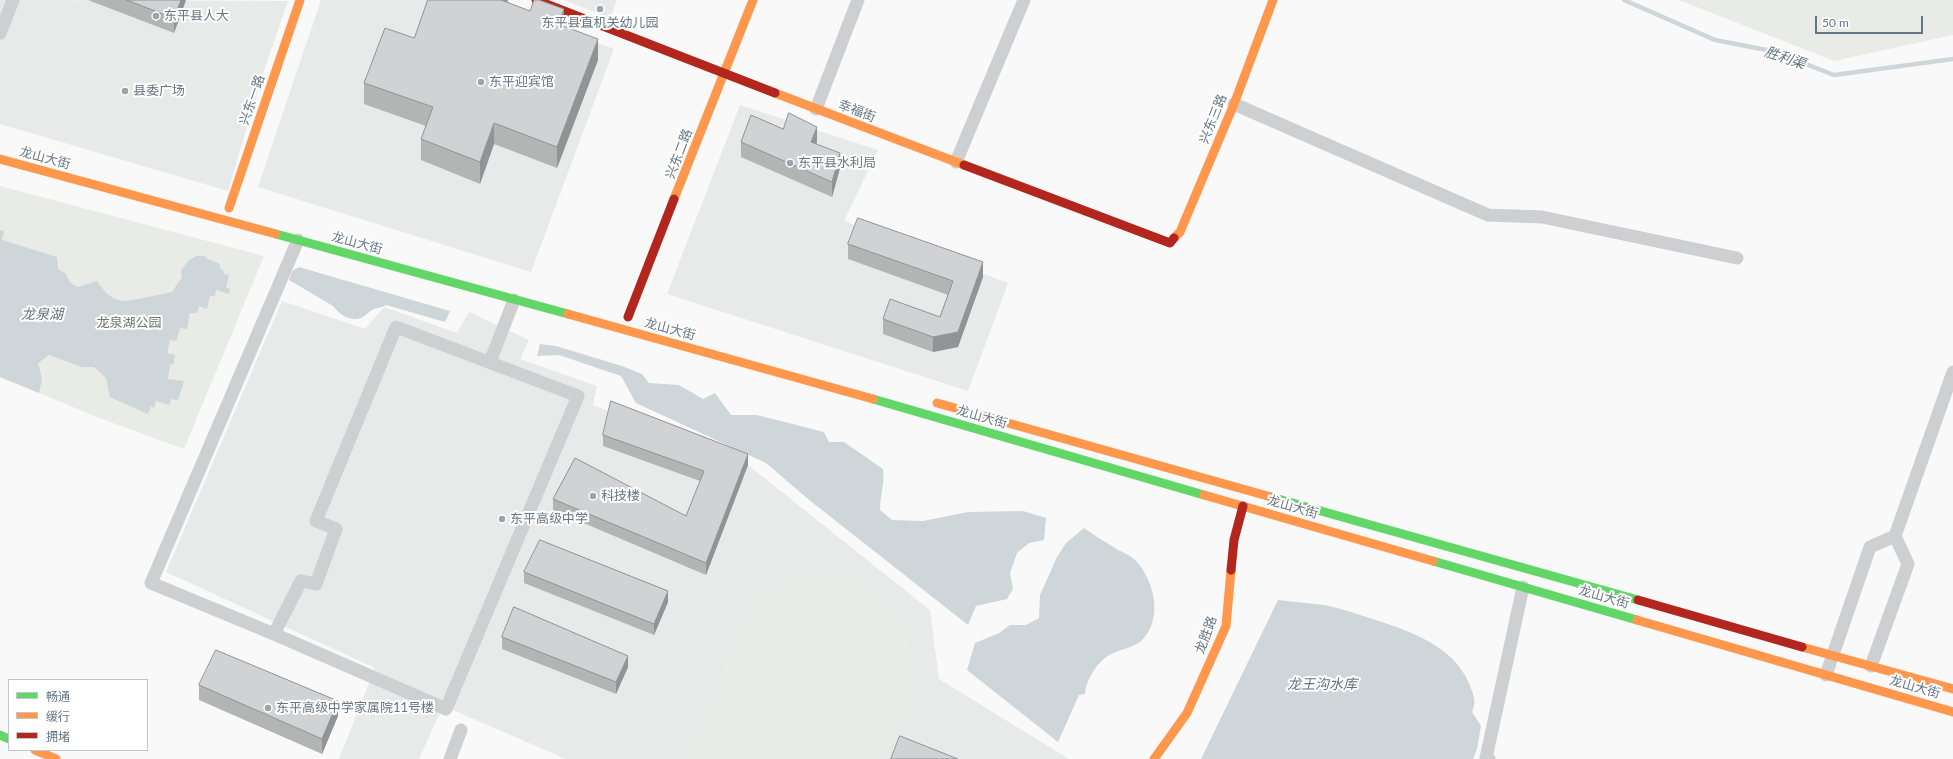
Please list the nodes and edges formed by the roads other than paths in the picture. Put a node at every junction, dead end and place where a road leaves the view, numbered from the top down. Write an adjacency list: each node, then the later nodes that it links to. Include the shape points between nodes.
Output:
1 (13, 0): 8 (street)
2 (300, 0): 14 (main road, 兴东一路)
3 (536, 0): 9 (main road, 幸福街)
4 (753, 0): 9 (main road, 兴东二路)
5 (858, 0): 11 (street)
6 (1024, 0): 13 (street)
7 (1273, 0): 10 (main road, 兴东三路)
8 (0, 33)
9 (724, 74): 11 (main road, 幸福街); 19 (main road, 兴东二路)
10 (1234, 104): 16 (main road, 兴东三路, via 1180,232); 17 (street, via 1488,215 1542,217)
11 (816, 109): 13 (main road, 幸福街)
12 (0, 159): 15 (main road, 龙山大街)
13 (956, 162): 16 (main road, 幸福街)
14 (229, 208)
15 (298, 240): 18 (main road, 龙山大街); 26 (street, via 151,582)
16 (1170, 243)
17 (1737, 258)
18 (514, 300): 20 (street); 23 (main road, 龙山大街, via 812,381)
19 (628, 317)
20 (490, 362): 26 (street, via 396,327 316,521 336,529 316,584 301,581); 26 (street, via 578,396 446,709)
21 (1953, 372): 24 (street)
22 (930, 401): 27 (main road, 龙山大街)
23 (1243, 506): 25 (main road, 龙山大街); 36 (main road, 龙胜路, via 1234,540 1226,626 1187,713)
24 (1895, 536): 27 (street, via 1870,547); 28 (street, via 1908,564)
25 (1523, 587): 29 (main road, 龙山大街); 37 (street, via 1486,758)
26 (274, 634)
27 (1833, 655): 28 (main road, 龙山大街); 29 (street)
28 (1871, 666): 30 (main road, 龙山大街)
29 (1826, 675): 31 (main road, 龙山大街)
30 (1953, 689)
31 (1953, 712)
32 (461, 730): 35 (street)
33 (37, 751): 34 (main road)
34 (56, 759)
35 (450, 759)
36 (1154, 759)
37 (1489, 759)

